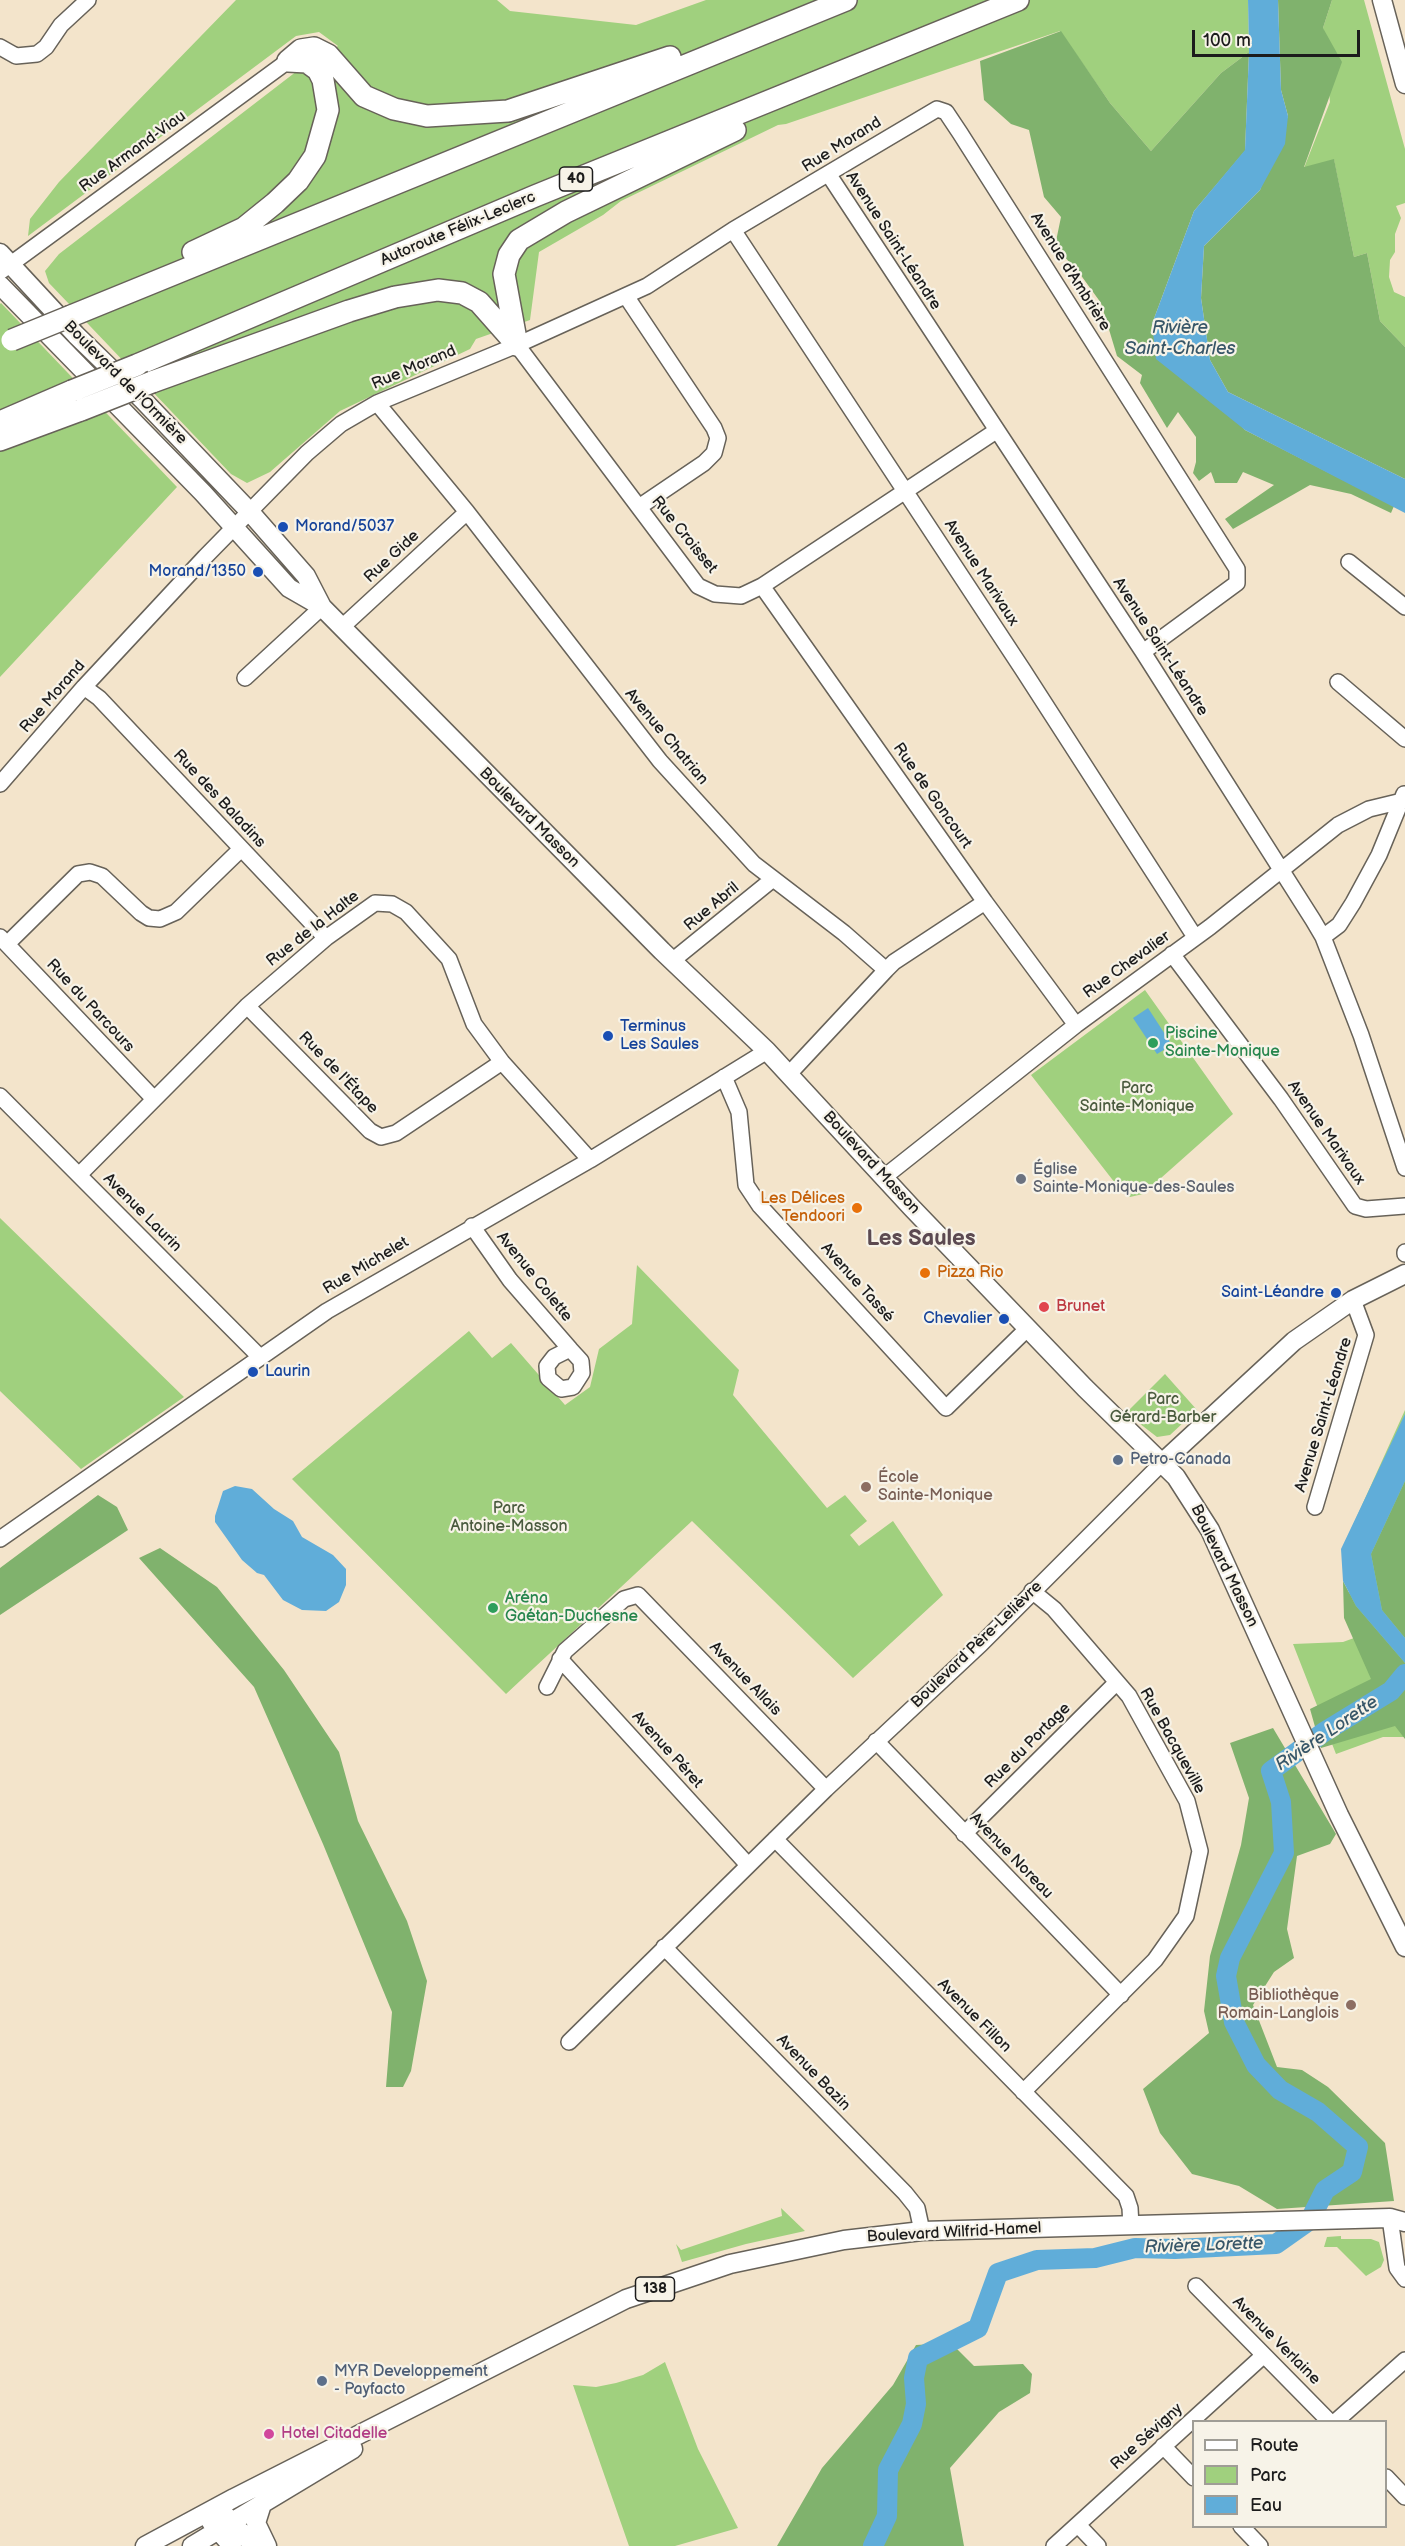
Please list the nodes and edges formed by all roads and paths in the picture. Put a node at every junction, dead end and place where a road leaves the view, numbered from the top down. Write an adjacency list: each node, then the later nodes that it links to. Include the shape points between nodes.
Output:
1 (88, 0): 7 (street, via 37,54 16,56)
2 (831, 0): 8 (highway, via 569,93 499,112 428,116 394,109 364,96 328,55 314,48 301,50)
3 (846, 0): 16 (highway)
4 (1018, 0): 6 (highway, Autoroute Félix-Leclerc / 40)
5 (1382, 0): 9 (main road)
6 (995, 11): 18 (highway, via 693,149 566,212 519,240 509,255 504,274); 19 (highway, Autoroute Félix-Leclerc / 40, bridge, via 535,196 137,365)
7 (0, 47)
8 (288, 61): 13 (street, Rue Armand-Viau); 16 (highway, via 307,62 318,70 327,93 324,134 298,181 244,228 94,300)
9 (1405, 84)
10 (937, 109): 11 (street, Rue Morand); 34 (street, Avenue d'Ambrière, via 946,112 960,133 1237,569 1237,583)
11 (829, 175): 12 (street, Rue Morand); 22 (street, Avenue Saint-Léandre)
12 (734, 230): 15 (street, Rue Morand); 24 (street, Avenue Marivaux)
13 (4, 263): 26 (main road, Boulevard de l'Ormière)
14 (0, 285): 28 (main road, Boulevard de l'Ormière)
15 (626, 296): 18 (street, Rue Morand); 25 (street, via 718,438 714,453 704,463)
16 (70, 316): 17 (highway, bridge)
17 (6, 343)
18 (517, 345): 19 (highway, bridge, via 479,302 462,293 438,290 395,297 349,311 152,382); 20 (street, Rue Morand); 25 (street, Rue Croisset)
19 (76, 401): 21 (highway, Autoroute Félix-Leclerc / 40); 23 (highway)
20 (377, 403): 26 (street, Rue Morand, via 332,431); 27 (street, Avenue Chatrian)
21 (0, 422)
22 (996, 431): 24 (street, Rue Croisset); 34 (street, Avenue Saint-Léandre)
23 (0, 440)
24 (905, 489): 30 (street, Rue Croisset); 45 (street, Avenue Marivaux)
25 (639, 507): 30 (street, Rue Croisset, via 698,586 715,594 741,596)
26 (249, 512): 28 (street, Rue Morand); 31 (main road, Boulevard Masson, via 306,576)
27 (467, 512): 33 (street, Rue Gide); 43 (street, Avenue Chatrian, via 660,762 754,864)
28 (234, 528): 31 (main road, Boulevard Masson, via 289,588); 37 (street, Rue Morand)
29 (1349, 562): 32 (street)
30 (762, 586): 44 (street, Rue de Goncourt)
31 (322, 607): 33 (main road, Boulevard Masson); 35 (street)
32 (1405, 607)
33 (342, 627): 50 (main road, Boulevard Masson)
34 (1143, 652): 42 (street, Avenue Saint-Léandre)
35 (245, 678)
36 (1338, 682): 38 (street)
37 (84, 687): 39 (street, Rue Morand); 41 (street, Rue des Baladins, via 99,698)
38 (1405, 739)
39 (0, 784)
40 (1404, 796): 42 (street, Rue Chevalier, via 1353,816); 46 (street, via 1353,903 1339,925)
41 (241, 849): 47 (street, Rue des Baladins); 48 (street, via 176,912 160,919 141,913 102,876 90,872 78,874)
42 (1280, 869): 45 (street, Rue Chevalier); 46 (street, Avenue Saint-Léandre)
43 (773, 879): 50 (street, Rue Abril); 51 (street, Avenue Chatrian)
44 (985, 902): 51 (street); 53 (street, Rue de Goncourt)
45 (1195, 937): 49 (street, Rue Chevalier)
46 (1323, 937): 61 (street, Avenue Saint-Léandre, via 1361,1035)
47 (326, 938): 52 (street, Rue de la Halte); 55 (street, Rue de la Halte, via 375,903 392,904 406,912 449,959 474,1024)
48 (3, 941): 59 (street, Rue du Parcours)
49 (1172, 954): 53 (street, Rue Chevalier); 64 (street, Avenue Marivaux, via 1355,1206)
50 (672, 961): 54 (main road, Boulevard Masson)
51 (886, 970): 56 (street)
52 (247, 1006): 55 (street, Rue de l'Étape, via 370,1131 381,1137 396,1133); 59 (street, Rue de la Halte)
53 (1076, 1025): 63 (street, Rue Chevalier)
54 (767, 1051): 56 (main road, Boulevard Masson); 57 (street, Rue Michelet)
55 (502, 1062): 60 (street, Rue de la Halte)
56 (789, 1074): 63 (main road, Boulevard Masson)
57 (724, 1077): 60 (street, Rue Michelet); 68 (street, Avenue Tassé, via 739,1112 746,1185 755,1199 946,1408)
58 (0, 1096): 62 (street, Avenue Laurin)
59 (154, 1099): 62 (street, Rue de la Halte)
60 (590, 1160): 65 (street, Rue Michelet)
61 (1405, 1168)
62 (79, 1175): 70 (street, Avenue Laurin)
63 (883, 1178): 68 (main road, Boulevard Masson)
64 (1405, 1206)
65 (472, 1226): 69 (street, Avenue Colette, via 510,1280); 70 (street, Rue Michelet)
66 (1405, 1274): 67 (main road, Boulevard Père-Lelièvre)
67 (1353, 1300): 71 (main road, Boulevard Père-Lelièvre, via 1294,1341); 72 (street, Avenue Saint-Léandre, via 1366,1335)
68 (1028, 1328): 71 (main road, Boulevard Masson)
69 (570, 1349)
70 (259, 1356): 73 (street, Rue Michelet)
71 (1162, 1463): 74 (street, Boulevard Père-Lelièvre); 84 (main road, Boulevard Masson, via 1186,1490 1210,1530 1377,1895)
72 (1315, 1507)
73 (0, 1539)
74 (1032, 1592): 76 (street, Rue Bacqueville, via 1054,1609); 78 (street, Boulevard Père-Lelièvre)
75 (560, 1659): 77 (street); 79 (street, Avenue Allais, via 624,1599 638,1595); 82 (street, Avenue Péret)
76 (1116, 1683): 80 (street, Rue du Portage); 85 (street, Rue Bacqueville, via 1129,1696 1187,1801 1200,1851 1186,1916 1155,1960)
77 (547, 1687)
78 (876, 1741): 79 (street, Boulevard Père-Lelièvre); 80 (street, Avenue Noreau)
79 (826, 1789): 81 (street, Boulevard Père-Lelièvre)
80 (964, 1834): 85 (street, Avenue Noreau)
81 (775, 1839): 82 (street, Boulevard Père-Lelièvre); 87 (street, Avenue Fillon)
82 (748, 1865): 83 (street, Boulevard Père-Lelièvre)
83 (664, 1947): 86 (street, Boulevard Père-Lelièvre); 90 (street, Avenue Bazin, via 905,2193 917,2208)
84 (1405, 1947)
85 (1121, 1995): 87 (street, Rue Bacqueville)
86 (569, 2042)
87 (1023, 2092): 89 (street, Avenue Fillon, via 1126,2196)
88 (1400, 2217): 89 (main road, Boulevard Wilfrid-Hamel / 138); 91 (street, via 1397,2268)
89 (1131, 2226): 90 (main road, Boulevard Wilfrid-Hamel / 138)
90 (922, 2231): 95 (main road, Boulevard Wilfrid-Hamel / 138, via 784,2251 670,2283 607,2309)
91 (1405, 2279)
92 (1196, 2286): 93 (street, Avenue Verlaine)
93 (1264, 2355): 96 (street, Avenue Verlaine); 98 (street, Rue Sévigny)
94 (1405, 2360): 97 (street)
95 (409, 2411): 102 (main road, Boulevard Wilfrid-Hamel / 138, via 335,2462); 103 (main road, Boulevard Wilfrid-Hamel / 138)
96 (1329, 2420)
97 (1336, 2420)
98 (1163, 2446): 99 (street); 104 (street, Rue Sévigny)
99 (1192, 2476)
100 (1387, 2478): 101 (street)
101 (1405, 2497)
102 (262, 2504): 105 (main road, Boulevard Wilfrid-Hamel / 138); 111 (main road, via 256,2523)
103 (212, 2509): 105 (main road); 107 (main road, Boulevard Wilfrid-Hamel / 138)
104 (1078, 2525): 112 (street, Rue Sévigny); 113 (street)
105 (224, 2528): 108 (main road, Boulevard Wilfrid-Hamel / 138); 109 (main road); 110 (main road)
106 (1243, 2528): 114 (street)
107 (145, 2546)
108 (192, 2546)
109 (232, 2546)
110 (254, 2546)
111 (267, 2546)
112 (1054, 2546)
113 (1098, 2546)
114 (1260, 2546)

